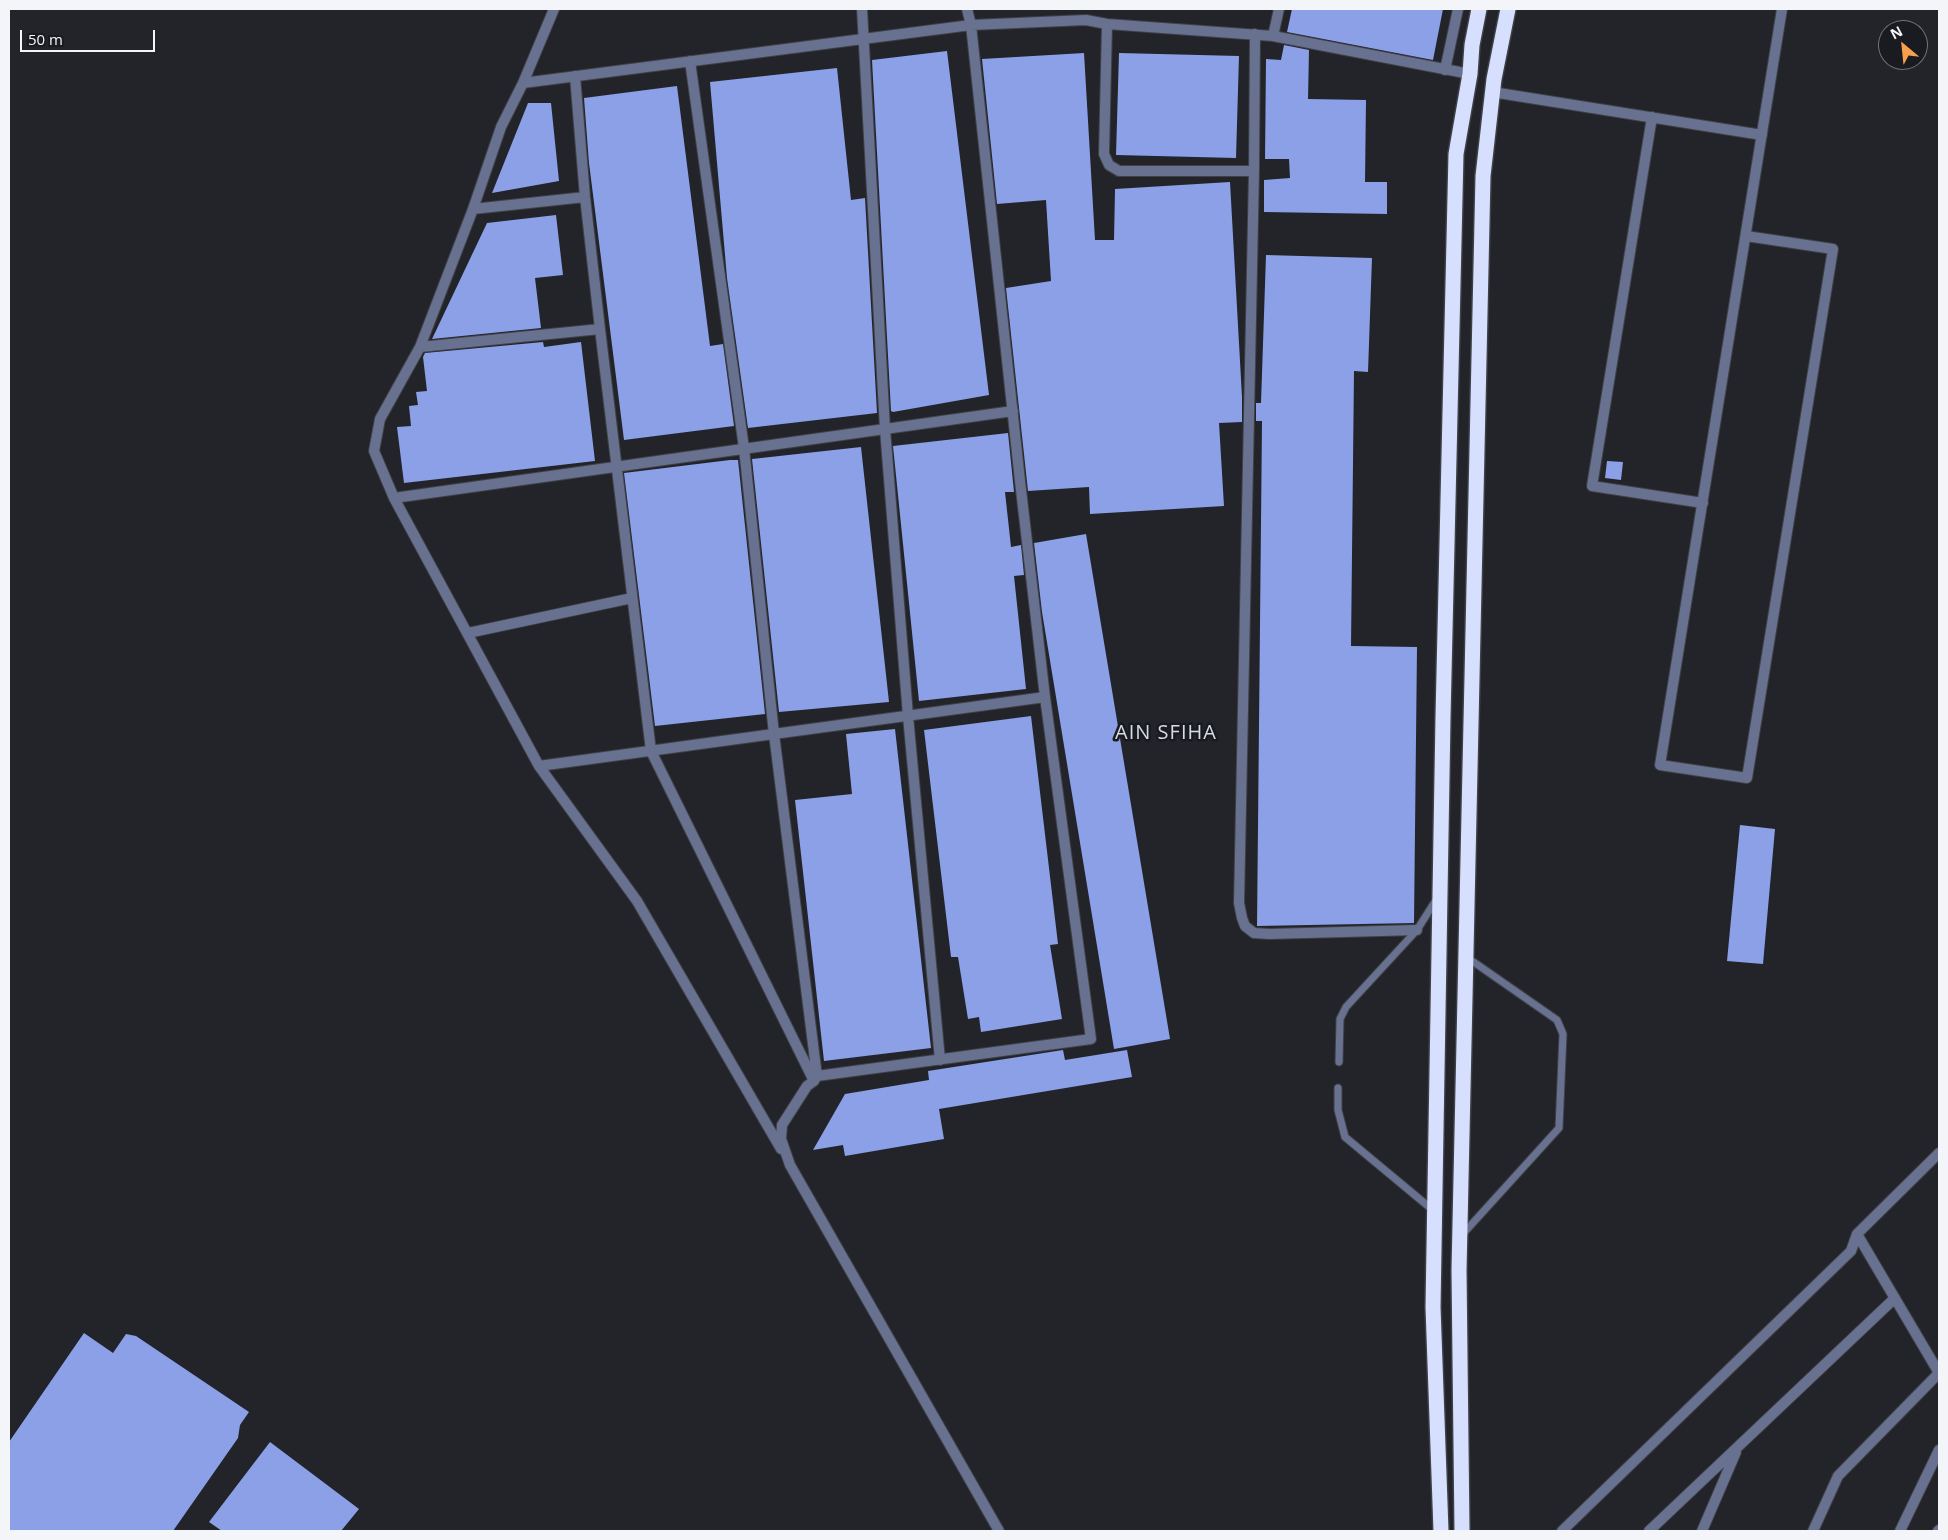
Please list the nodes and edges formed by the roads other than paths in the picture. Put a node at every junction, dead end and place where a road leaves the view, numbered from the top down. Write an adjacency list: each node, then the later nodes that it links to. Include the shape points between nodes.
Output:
1 (554, 9): 20 (street)
2 (862, 9): 15 (street)
3 (967, 9): 12 (street)
4 (1088, 9): 10 (street)
5 (1279, 9): 14 (street)
6 (1458, 9): 17 (street)
7 (1480, 9): 18 (highway)
8 (1508, 9): 21 (highway)
9 (1782, 9): 23 (street)
10 (1086, 20): 11 (street); 12 (street)
11 (1107, 24): 13 (street); 24 (street, via 1104,154 1109,165 1119,171)
12 (971, 25): 15 (street); 30 (street)
13 (1255, 34): 14 (street); 24 (street)
14 (1273, 36): 17 (street)
15 (863, 38): 16 (street); 31 (street)
16 (690, 61): 19 (street); 32 (street)
17 (1445, 70): 18 (street)
18 (1470, 74): 43 (highway, via 1456,154)
19 (575, 76): 20 (street); 25 (street)
20 (523, 83): 26 (street, via 500,127)
21 (1492, 92): 22 (street); 45 (highway, via 1483,176)
22 (1652, 117): 23 (street); 35 (street, via 1592,486)
23 (1762, 135): 27 (street)
24 (1254, 170): 44 (street, via 1239,893 1242,918 1245,926 1254,933)
25 (585, 197): 26 (street); 28 (street)
26 (473, 209): 29 (street)
27 (1746, 236): 35 (street); 35 (street, via 1833,250 1747,778 1660,765)
28 (600, 329): 29 (street); 33 (street)
29 (420, 347): 34 (street, via 380,419 374,451)
30 (1013, 411): 31 (street); 38 (street)
31 (885, 429): 32 (street); 39 (street)
32 (744, 448): 33 (street); 40 (street)
33 (616, 466): 34 (street); 36 (street)
34 (394, 498): 37 (street)
35 (1702, 503)
36 (632, 598): 37 (street); 41 (street)
37 (468, 633): 42 (street)
38 (1046, 697): 39 (street); 46 (street, via 1091,1039)
39 (908, 716): 40 (street); 46 (street)
40 (774, 734): 41 (street); 48 (street)
41 (651, 751): 42 (street); 48 (street)
42 (539, 766): 51 (street, via 637,901)
43 (1440, 893): 44 (lane); 52 (highway)
44 (1417, 930): 47 (lane, via 1346,1007 1340,1019)
45 (1466, 956): 54 (highway); 54 (lane, via 1556,1020 1563,1034 1559,1128)
46 (940, 1060): 48 (street)
47 (1339, 1062)
48 (816, 1079): 51 (street, via 807,1086 782,1125 781,1140)
49 (1338, 1088): 52 (lane, via 1338,1110 1345,1137)
50 (1939, 1153): 53 (street)
51 (790, 1165): 59 (street)
52 (1435, 1211): 60 (highway, via 1433,1307)
53 (1857, 1234): 55 (street); 62 (street, via 1851,1251)
54 (1459, 1238): 61 (highway)
55 (1895, 1298): 56 (street); 57 (street)
56 (1939, 1373): 65 (street, via 1838,1476)
57 (1738, 1446): 63 (street); 64 (street)
58 (1939, 1450): 66 (street)
59 (999, 1531)
60 (1441, 1531)
61 (1462, 1531)
62 (1562, 1531)
63 (1649, 1531)
64 (1702, 1531)
65 (1813, 1531)
66 (1900, 1531)

